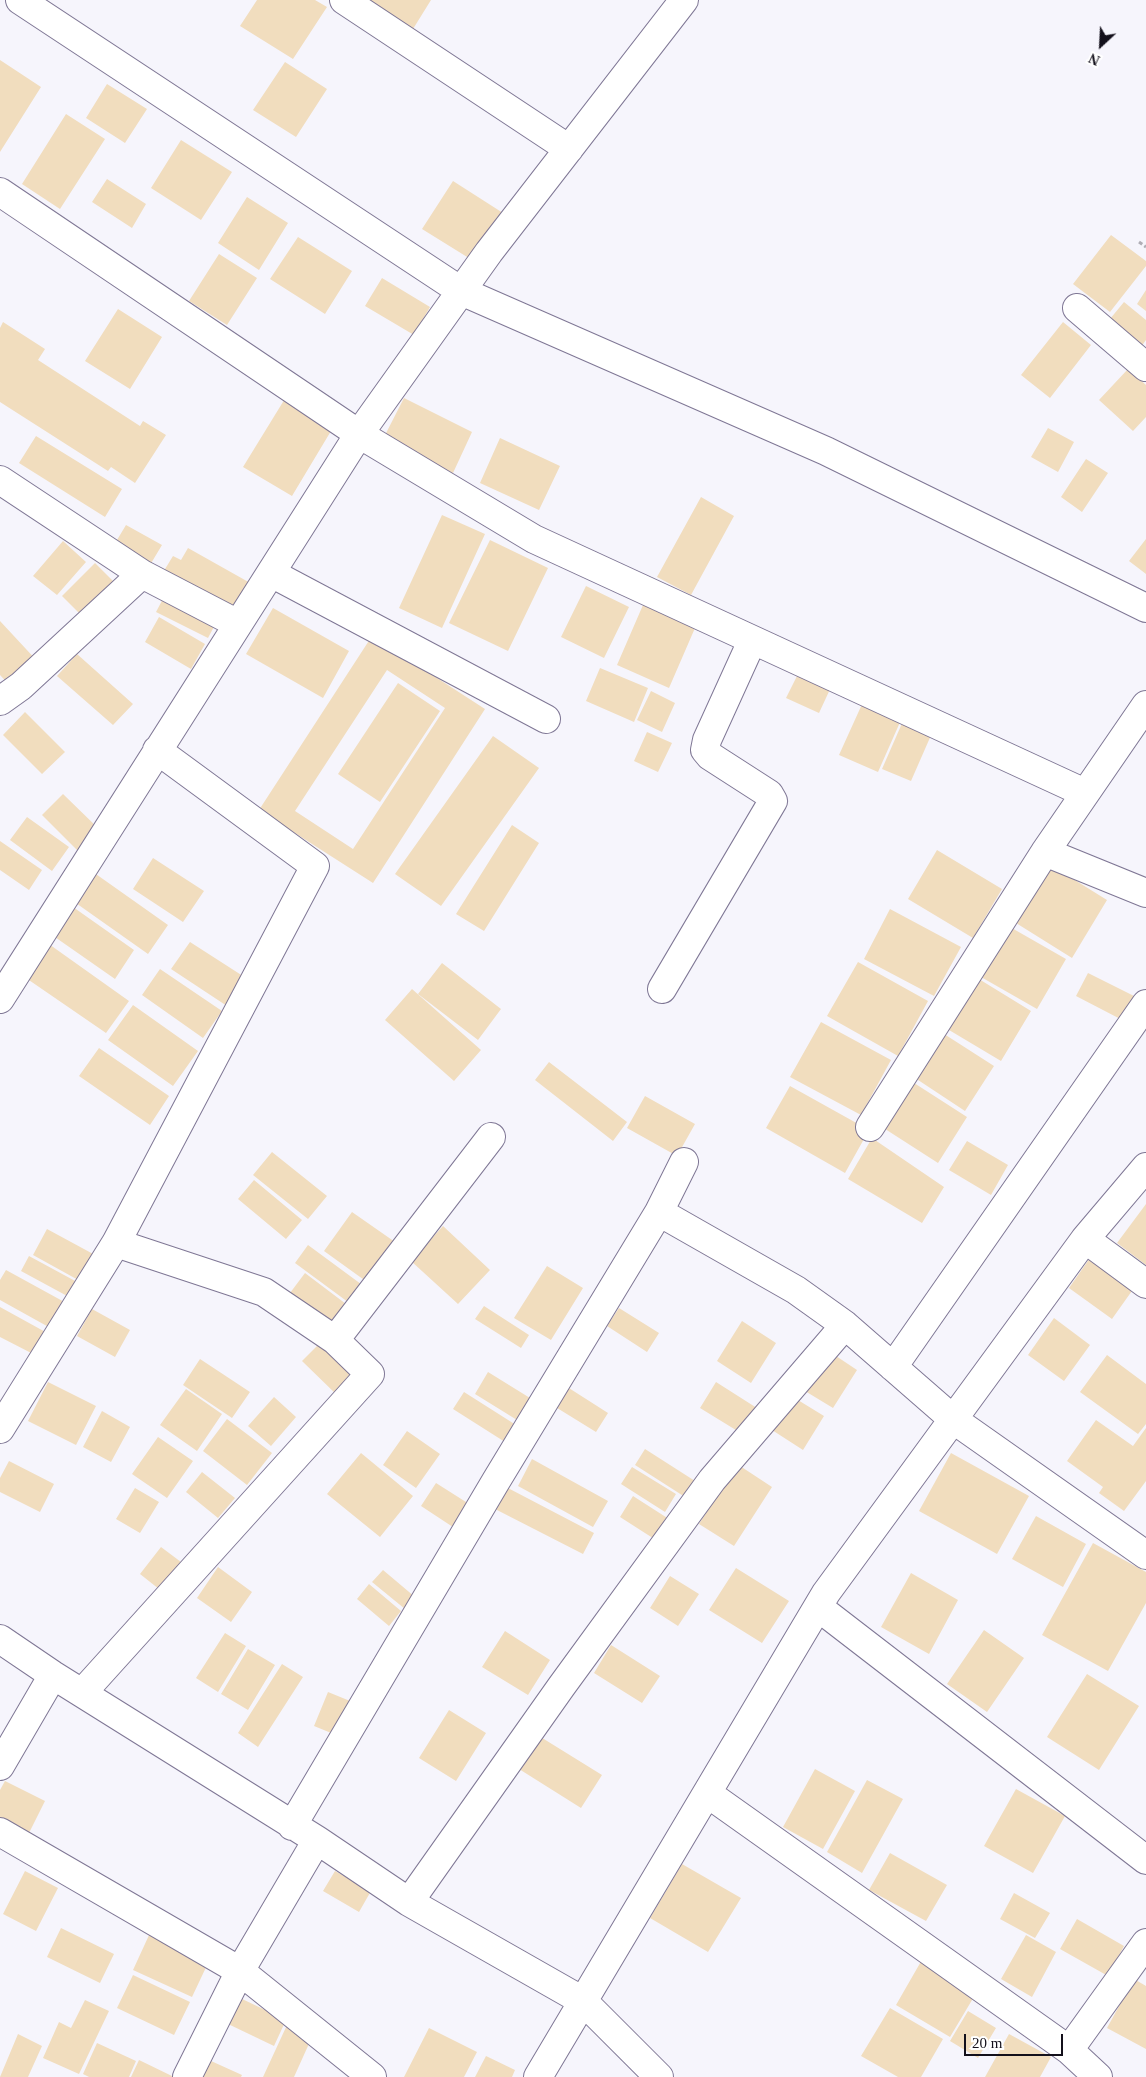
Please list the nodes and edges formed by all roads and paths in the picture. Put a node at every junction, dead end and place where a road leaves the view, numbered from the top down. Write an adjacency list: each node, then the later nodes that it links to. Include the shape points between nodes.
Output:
1 (20, 0): 8 (street)
2 (344, 0): 4 (street)
3 (684, 0): 4 (street)
4 (569, 149): 8 (street)
5 (0, 192): 11 (street)
6 (1139, 242): 7 (path)
7 (1146, 247)
8 (461, 290): 11 (street); 15 (street, via 826,450)
9 (1077, 308): 10 (street)
10 (1146, 367)
11 (359, 434): 13 (street); 17 (street, via 534,539)
12 (0, 480): 14 (street)
13 (271, 573): 16 (street); 20 (street)
14 (142, 574): 16 (street); 18 (street, via 21,686)
15 (1146, 608)
16 (238, 624): 21 (street)
17 (752, 640): 22 (street); 25 (street, via 705,750 769,794 773,801)
18 (0, 701)
19 (1146, 705): 22 (street)
20 (546, 719)
21 (157, 750): 26 (street); 34 (street, via 315,866)
22 (1085, 793): 23 (street)
23 (1045, 852): 24 (street); 28 (street)
24 (1146, 893)
25 (662, 989)
26 (0, 999)
27 (1146, 1004): 38 (street)
28 (870, 1127)
29 (490, 1136): 37 (street)
30 (684, 1162): 32 (street)
31 (1146, 1166): 33 (street)
32 (659, 1212): 36 (street, via 796,1290); 48 (street)
33 (1085, 1239): 35 (street); 39 (street)
34 (116, 1243): 37 (street, via 264,1292); 40 (street)
35 (1146, 1284)
36 (845, 1325): 38 (street); 52 (street, via 712,1480)
37 (335, 1340): 45 (street, via 370,1374)
38 (893, 1367): 39 (street)
39 (954, 1420): 41 (street); 42 (street)
40 (0, 1429)
41 (1146, 1555)
42 (818, 1607): 47 (street); 51 (street)
43 (0, 1639): 44 (street)
44 (53, 1674): 45 (street); 46 (street)
45 (82, 1693): 48 (street)
46 (0, 1766)
47 (706, 1793): 55 (street); 56 (street)
48 (292, 1826): 50 (street)
49 (0, 1832): 54 (street)
50 (317, 1840): 52 (street); 54 (street)
51 (1146, 1860)
52 (409, 1902): 55 (street)
53 (1146, 1943): 56 (street)
54 (240, 1970): 57 (street); 58 (street)
55 (583, 2001): 59 (street); 60 (street)
56 (1069, 2050): 61 (street)
57 (187, 2077)
58 (372, 2077)
59 (538, 2077)
60 (659, 2077)
61 (1098, 2077)

